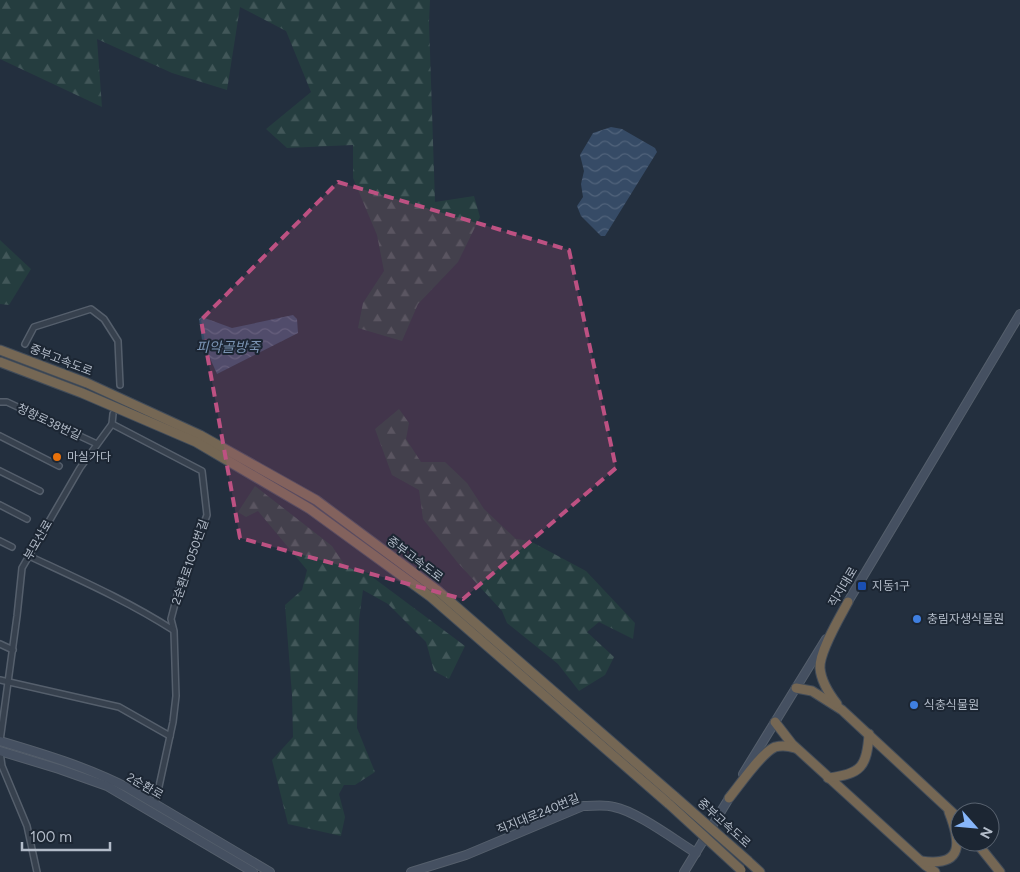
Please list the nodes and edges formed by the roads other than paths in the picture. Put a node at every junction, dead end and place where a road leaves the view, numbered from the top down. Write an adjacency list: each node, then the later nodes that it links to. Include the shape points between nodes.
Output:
1 (1020, 314): 19 (main road, 직지대로)
2 (25, 344): 5 (street, via 34,327 91,309 104,320 118,342)
3 (0, 350): 35 (highway, 중부고속도로, via 87,383 200,435 316,500 437,590)
4 (0, 362): 35 (highway, 중부고속도로, via 196,442 310,509 431,596)
5 (120, 385)
6 (0, 402): 10 (street, 청향로38번길, via 7,402)
7 (113, 414): 8 (street)
8 (112, 424): 10 (street, 부모산로); 20 (street, 2순환로1050번길, via 202,471 207,515 177,596 171,619)
9 (0, 436): 11 (street)
10 (97, 444): 18 (street, 부모산로)
11 (59, 466)
12 (0, 472): 13 (street)
13 (40, 491)
14 (0, 506): 15 (street)
15 (27, 520)
16 (0, 541): 17 (street)
17 (12, 547)
18 (29, 556): 20 (street); 22 (street, 부모산로, via 22,568)
19 (848, 602): 25 (main road, 직지대로); 26 (highway, via 823,653 820,667 823,679)
20 (174, 630): 29 (street, 2순환로1050번길, via 176,696)
21 (0, 644): 22 (street)
22 (13, 650): 24 (street, 부모산로)
23 (0, 680): 24 (street)
24 (7, 682): 29 (street, via 119,707); 30 (street, 부모산로)
25 (796, 688): 26 (highway, via 812,691); 27 (main road, 직지대로)
26 (842, 710): 28 (highway)
27 (775, 722): 31 (highway); 34 (main road, 직지대로)
28 (869, 734): 33 (highway, via 868,754 860,769 846,776); 36 (highway)
29 (170, 736): 37 (street, 2순환로1050번길)
30 (0, 741): 37 (main road, 2순환로, via 88,769 128,788)
31 (796, 749): 33 (highway); 34 (highway, via 773,748)
32 (0, 752): 37 (main road, 2순환로, via 82,776); 43 (street, 2순환로, via 2,766 27,826)
33 (828, 778): 41 (highway)
34 (729, 798): 40 (main road, 직지대로)
35 (671, 800): 42 (highway, 중부고속도로, bridge); 48 (highway, 중부고속도로, bridge)
36 (948, 807): 38 (highway); 41 (highway, via 958,838 956,851 943,861)
37 (155, 808): 44 (main road, 2순환로); 45 (main road, 2순환로)
38 (950, 809)
39 (984, 852): 50 (highway)
40 (696, 853): 46 (main road, 직지대로240번길, via 616,807 583,806 466,855); 47 (main road, 직지대로)
41 (921, 861): 49 (highway)
42 (742, 871)
43 (37, 872)
44 (253, 872)
45 (270, 872)
46 (411, 872)
47 (684, 872)
48 (760, 872)
49 (935, 872)
50 (1000, 872)

